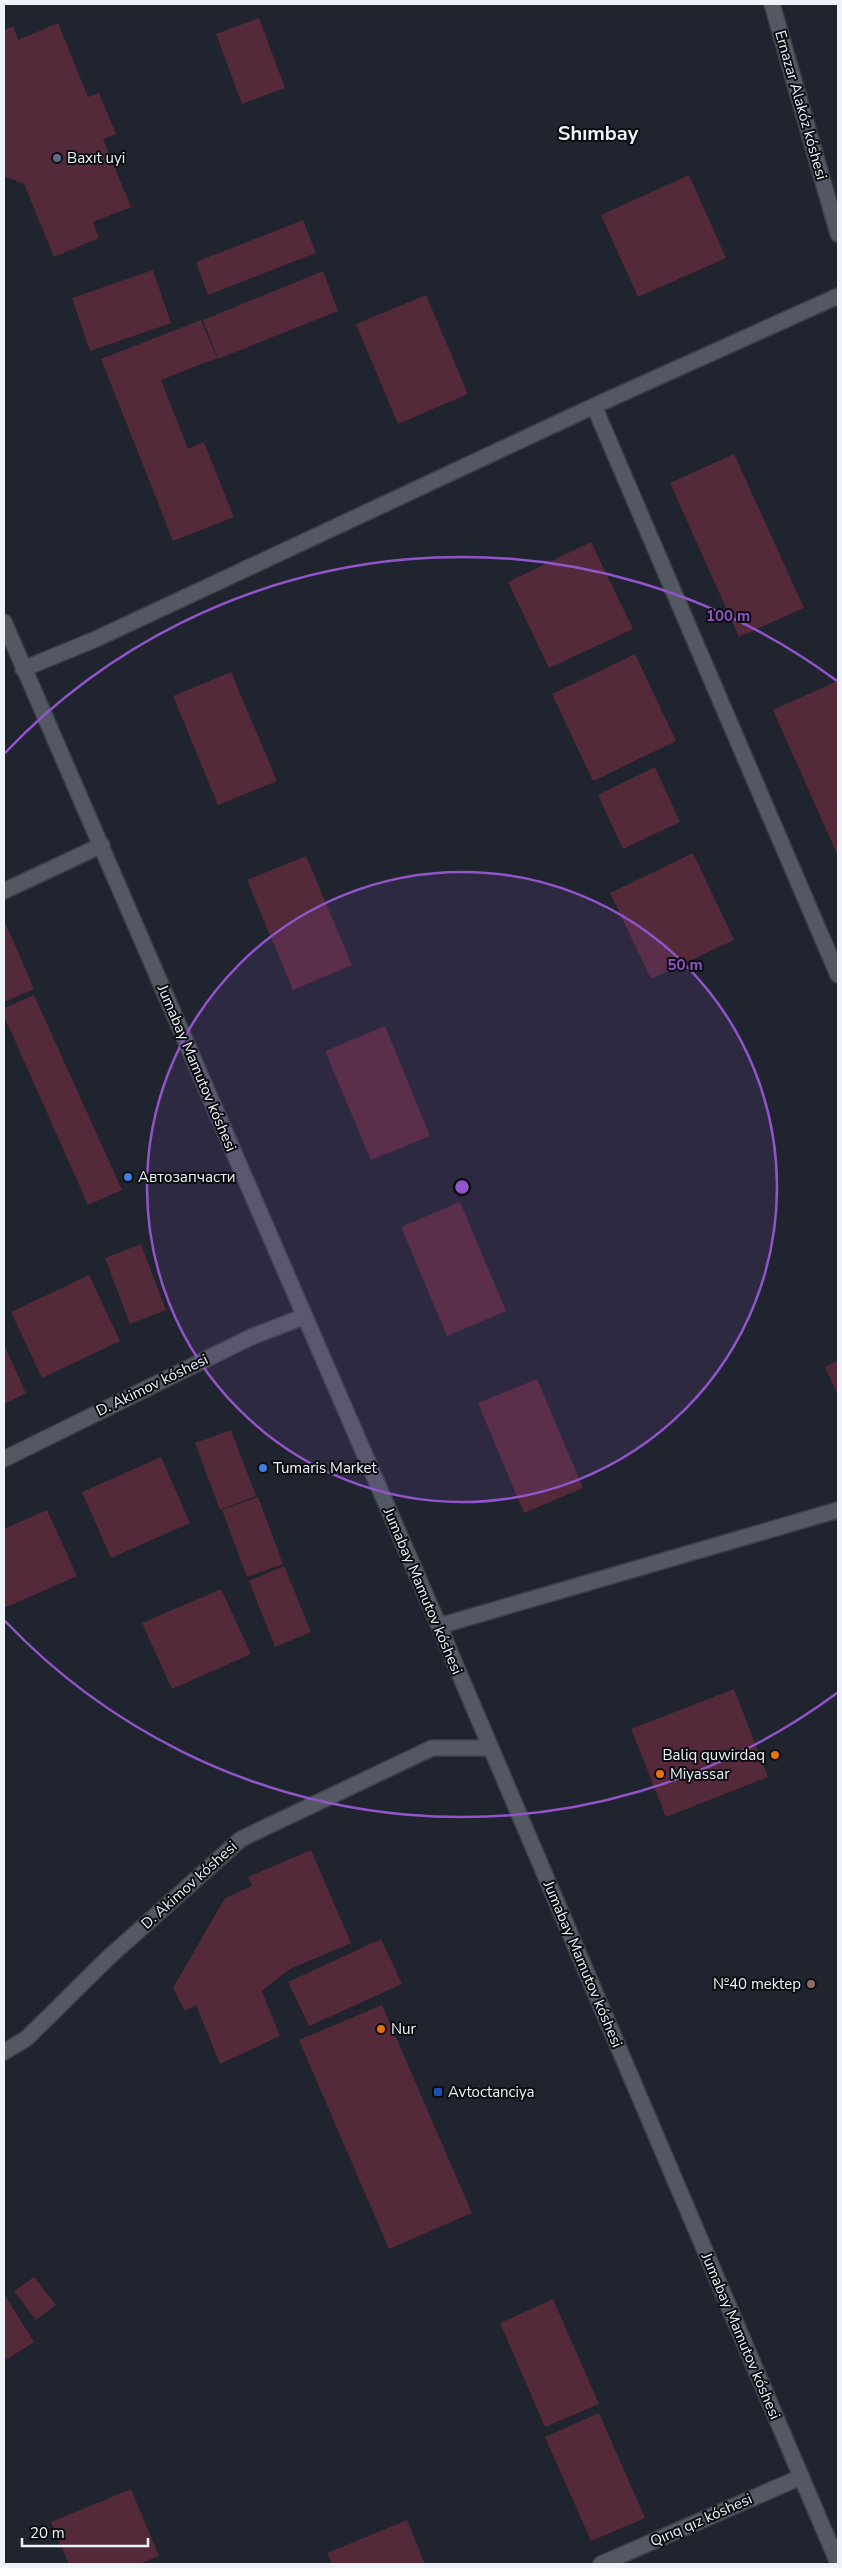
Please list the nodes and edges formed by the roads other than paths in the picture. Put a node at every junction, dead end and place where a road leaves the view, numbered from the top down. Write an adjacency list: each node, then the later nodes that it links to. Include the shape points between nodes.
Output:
1 (772, 4): 2 (street, Ernazar Alakóz kóshesi)
2 (838, 234)
3 (838, 296): 4 (street)
4 (594, 406): 6 (street, via 105,635); 9 (street)
5 (4, 622): 6 (street, Jumabay Mamutov kóshesi)
6 (23, 669): 7 (street, Jumabay Mamutov kóshesi)
7 (102, 845): 8 (street); 10 (street, Jumabay Mamutov kóshesi)
8 (4, 891)
9 (838, 975)
10 (303, 1317): 11 (street, D. Akimov kóshesi, via 251,1337); 13 (street, Jumabay Mamutov kóshesi)
11 (4, 1459)
12 (838, 1510): 13 (street)
13 (438, 1626): 14 (street, Jumabay Mamutov kóshesi)
14 (490, 1748): 15 (street, D. Akimov kóshesi, via 432,1748 241,1839 108,1958 27,2038); 16 (street, Jumabay Mamutov kóshesi)
15 (4, 2052)
16 (801, 2477): 17 (street, Jumabay Mamutov kóshesi); 18 (street, Qırıq qız kóshesi)
17 (838, 2563)
18 (601, 2564)

